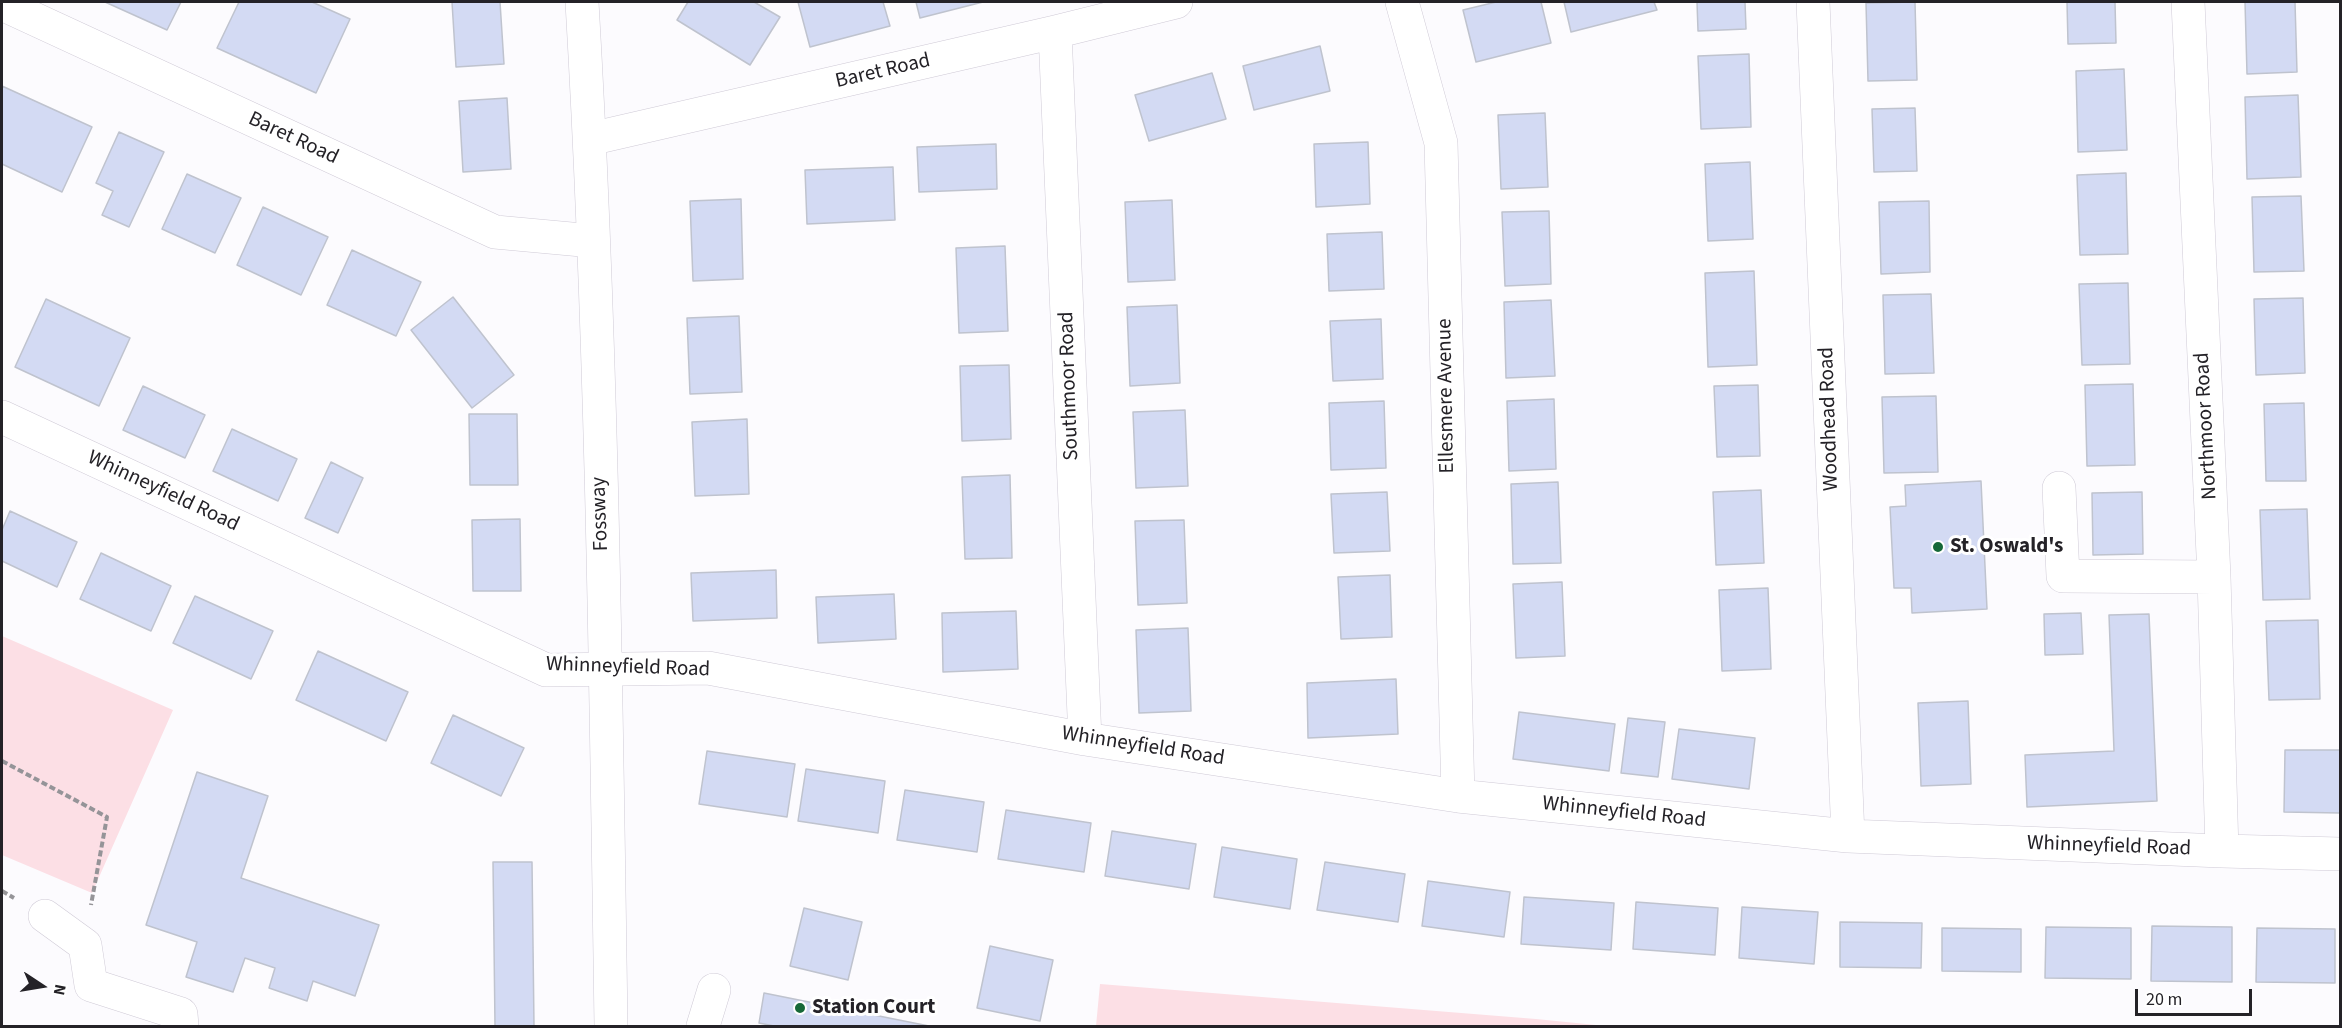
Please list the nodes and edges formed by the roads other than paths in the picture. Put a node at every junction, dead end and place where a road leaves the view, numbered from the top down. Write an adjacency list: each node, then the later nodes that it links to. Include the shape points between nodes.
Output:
1 (582, 2): 8 (street, Fossway)
2 (1176, 2): 7 (street, Baret Road)
3 (1402, 2): 15 (street, Ellesmere Avenue, via 1441,142)
4 (1813, 2): 16 (street, Woodhead Road)
5 (2188, 2): 12 (street, Northmoor Road)
6 (2, 4): 9 (street, Baret Road, via 495,232)
7 (1054, 32): 8 (street, Baret Road); 14 (street, Southmoor Road)
8 (590, 139): 9 (street, Fossway)
9 (593, 241): 13 (street, Fossway)
10 (2, 417): 13 (street, Whinneyfield Road, via 546,670)
11 (2060, 488): 12 (street, via 2063,576)
12 (2214, 577): 17 (street, Northmoor Road)
13 (606, 669): 14 (street, Whinneyfield Road, via 708,668); 22 (street, Fossway)
14 (1084, 739): 15 (street, Whinneyfield Road)
15 (1458, 796): 16 (street, Whinneyfield Road)
16 (1848, 836): 17 (street, Whinneyfield Road)
17 (2222, 851): 18 (street, Whinneyfield Road)
18 (2340, 854)
19 (45, 916): 21 (street, via 85,945 91,985)
20 (714, 990): 23 (street)
21 (181, 1020)
22 (611, 1026)
23 (703, 1026)

